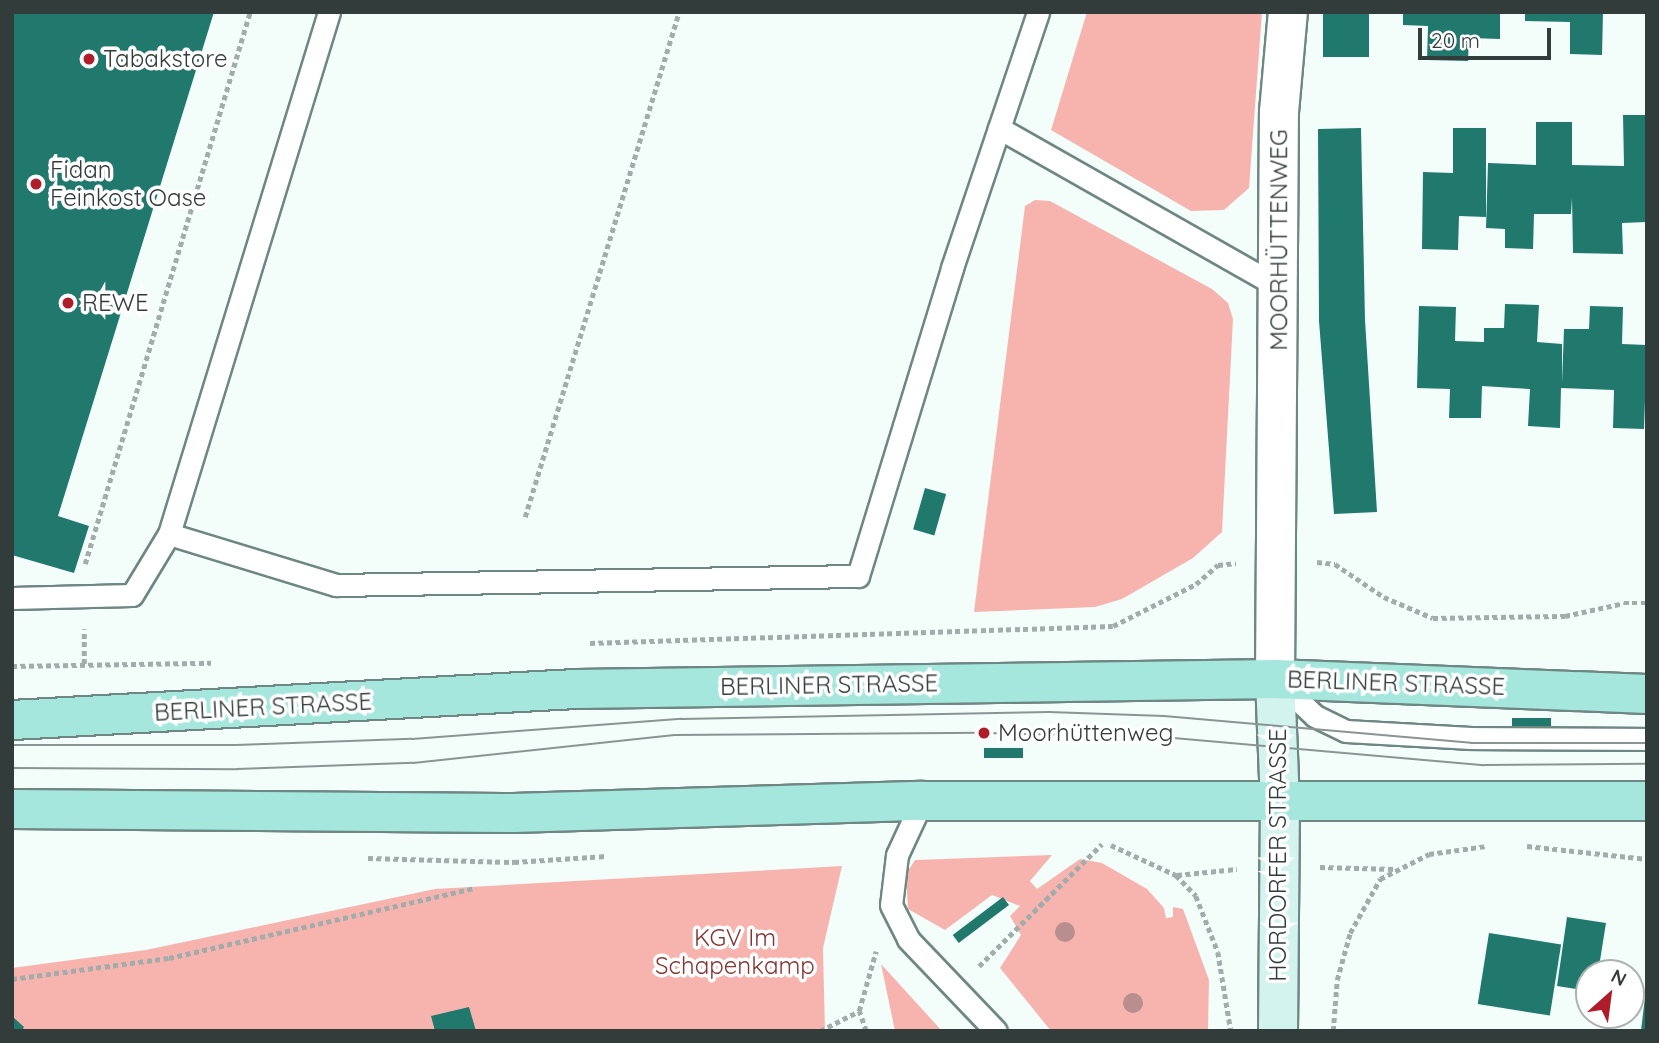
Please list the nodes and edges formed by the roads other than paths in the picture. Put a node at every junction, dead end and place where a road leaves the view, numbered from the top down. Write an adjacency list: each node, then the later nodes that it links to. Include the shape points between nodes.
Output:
1 (329, 12): 6 (lane)
2 (1038, 12): 4 (lane)
3 (1288, 12): 5 (street, MOORHÜTTENWEG, via 1279,112)
4 (999, 128): 5 (lane); 6 (lane, via 858,576 336,585)
5 (1279, 287): 8 (street, MOORHÜTTENWEG)
6 (169, 534): 7 (lane, via 132,595)
7 (12, 598)
8 (1275, 679): 9 (main road, BERLINER STRASSE); 10 (main road, BERLINER STRASSE, via 576,689); 11 (lane, via 1315,716 1346,731 1471,738); 14 (main road, HORDORFER STRASSE)
9 (1647, 694)
10 (12, 720)
11 (1647, 739)
12 (922, 801): 14 (main road); 15 (main road, via 513,813); 16 (lane, via 897,855 891,905 908,939)
13 (1647, 801): 14 (main road)
14 (1280, 802): 17 (main road, HORDORFER STRASSE)
15 (12, 809)
16 (996, 1031)
17 (1278, 1031)

